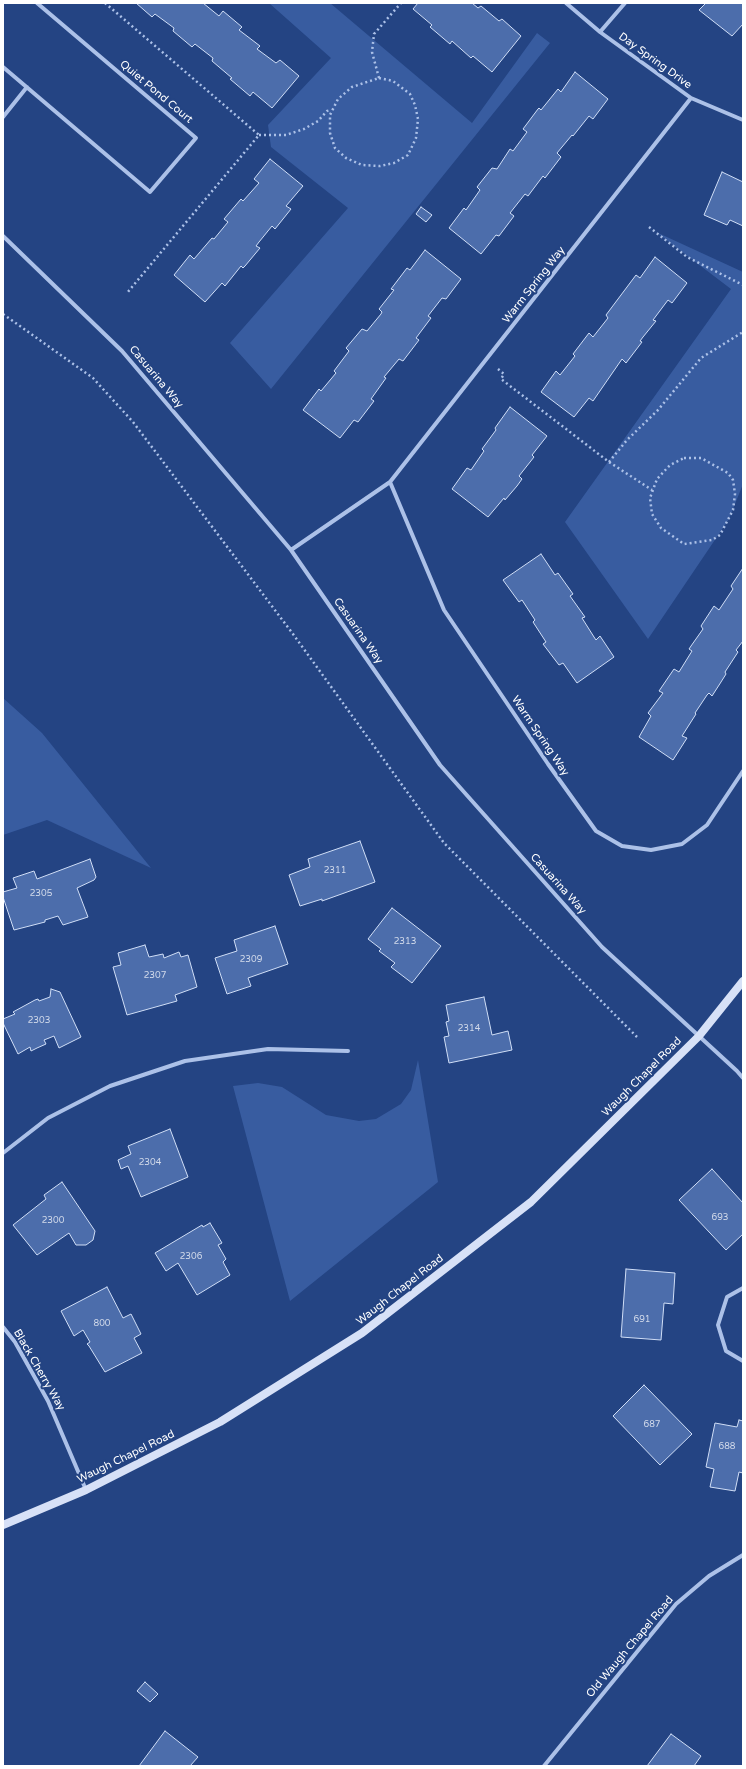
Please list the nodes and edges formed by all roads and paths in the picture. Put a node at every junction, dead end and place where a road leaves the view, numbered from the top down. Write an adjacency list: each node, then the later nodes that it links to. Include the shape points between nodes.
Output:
1 (37, 3): 8 (street, Quiet Pond Court, via 196,138 150,192)
2 (401, 3): 7 (path, via 374,34 372,52)
3 (566, 3): 5 (street, Day Spring Drive)
4 (625, 3): 5 (street)
5 (600, 32): 9 (street, Day Spring Drive)
6 (3, 67): 8 (street, Quiet Pond Court)
7 (379, 78): 10 (path, via 352,87 338,99); 10 (path, via 393,81 410,94 415,105 418,119 416,138 408,155 394,163 380,166 362,165 346,158 335,148 330,133)
8 (27, 88): 11 (street)
9 (691, 98): 12 (street, Day Spring Drive); 19 (street, Warm Spring Way)
10 (332, 110): 13 (path, via 327,111 304,130 286,135)
11 (3, 117)
12 (743, 120)
13 (259, 135)
14 (649, 227): 16 (path, via 687,256)
15 (3, 236): 23 (street, Casuarina Way, via 122,351)
16 (743, 285)
17 (3, 314): 27 (path, via 93,378 133,422 293,634 444,843)
18 (743, 332): 20 (path, via 701,358 658,410)
19 (487, 360): 20 (path, via 504,374 501,379); 21 (street, Warm Spring Way)
20 (609, 462): 22 (path)
21 (390, 482): 23 (street, Warm Spring Way); 24 (street, Warm Spring Way, via 444,610 596,831 622,846 651,850 682,844 707,825)
22 (652, 490): 22 (path, via 657,479 670,465 684,458 701,458 728,473 736,494 733,510 720,535 712,540 684,544 661,528 652,514)
23 (290, 550): 26 (street, Casuarina Way, via 440,765 602,947)
24 (743, 771)
25 (743, 981): 26 (main road, Waugh Chapel Road)
26 (699, 1036): 29 (street, Casuarina Way); 34 (main road, Waugh Chapel Road, via 531,1202 362,1333 220,1422)
27 (637, 1037)
28 (348, 1051): 30 (street, via 268,1049 185,1061 110,1086 48,1118)
29 (743, 1078)
30 (3, 1153)
31 (743, 1288): 33 (street, via 727,1297 718,1325 726,1351)
32 (3, 1327): 34 (street, Black Cherry Way, via 15,1342 48,1401)
33 (743, 1361)
34 (86, 1490): 35 (main road, Waugh Chapel Road)
35 (3, 1525)
36 (743, 1555): 37 (street, Old Waugh Chapel Road, via 709,1576 676,1604)
37 (544, 1766)

